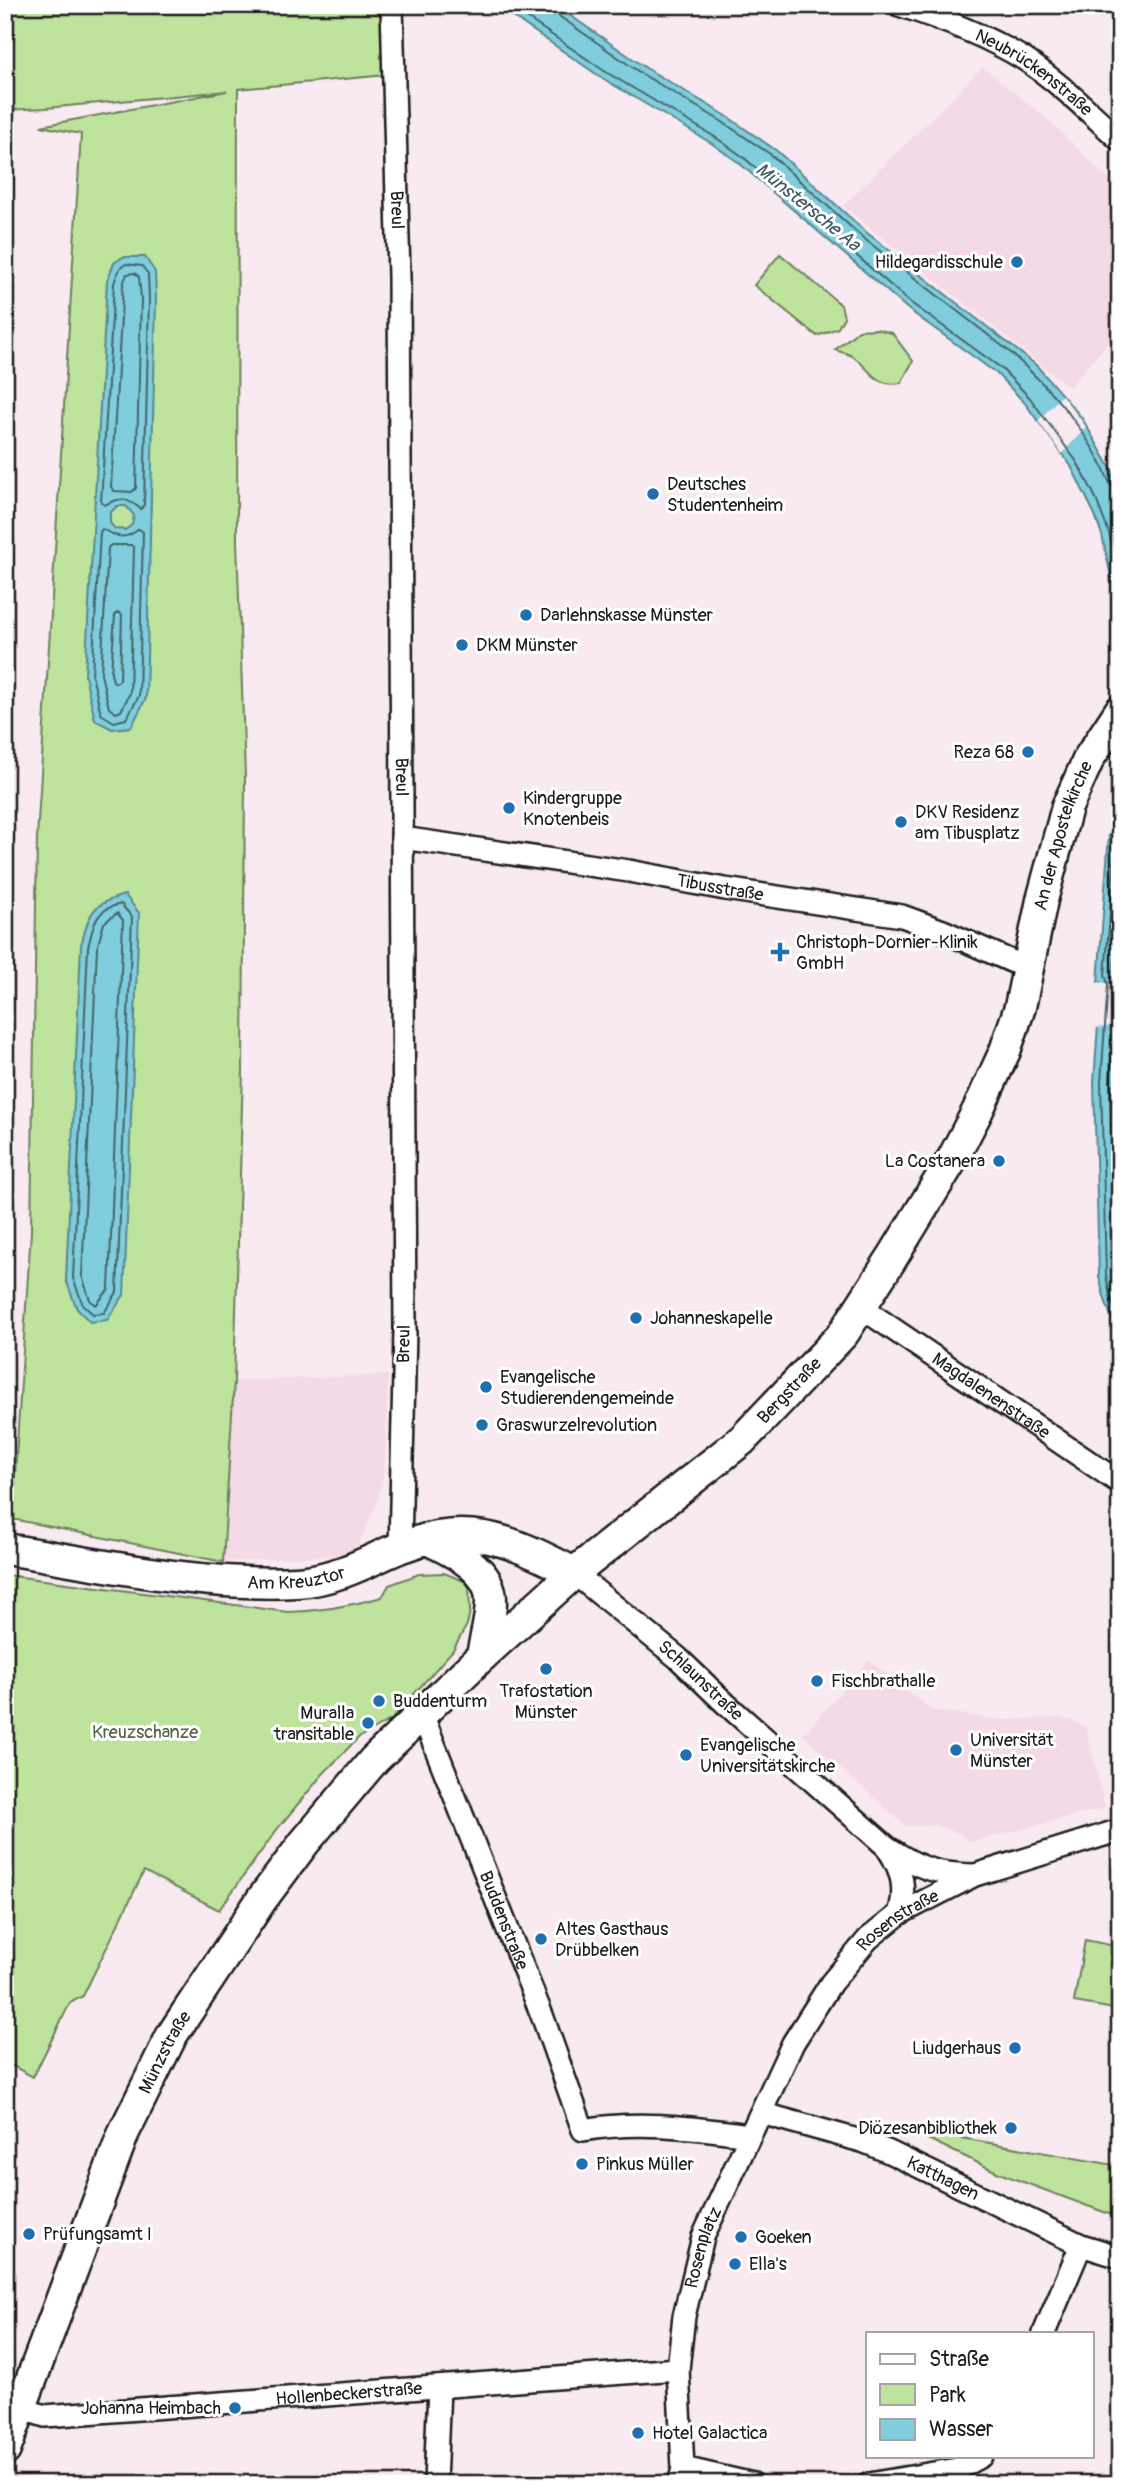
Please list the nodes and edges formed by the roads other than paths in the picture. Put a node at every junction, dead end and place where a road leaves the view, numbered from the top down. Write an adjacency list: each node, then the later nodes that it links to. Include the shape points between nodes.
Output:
1 (392, 5): 5 (street, Breul, via 399,277)
2 (899, 5): 3 (street, Neubrückenstraße, via 963,28 1025,60)
3 (1120, 140)
4 (1120, 711): 6 (main road, An der Apostelkirche, via 1089,758 1067,807)
5 (402, 838): 6 (street, Tibusstraße, via 902,916); 9 (street, Breul, via 405,1331)
6 (1029, 969): 7 (main road, Bergstraße, via 1010,1038 977,1112)
7 (862, 1308): 8 (street, Magdalenenstraße); 11 (main road, Bergstraße, via 821,1360 742,1440)
8 (1120, 1483)
9 (413, 1543): 10 (main road, Am Kreuztor, via 336,1575 296,1582 204,1578); 11 (main road, Am Kreuztor, via 454,1534 504,1540); 12 (main road, via 453,1552 485,1580 492,1598)
10 (5, 1549)
11 (574, 1573): 12 (main road, Bergstraße); 15 (street, Schlaunstraße, via 678,1658)
12 (482, 1656): 13 (main road, Bergstraße)
13 (422, 1714): 19 (street, Buddenstraße, via 583,2130 614,2124 667,2124); 25 (main road, Münzstraße, via 374,1760 304,1843 173,2035 124,2132)
14 (1120, 1830): 16 (street, Rosenstraße)
15 (887, 1847): 16 (street, Schlaunstraße, via 926,1870); 17 (street, Schlaunstraße, via 903,1881)
16 (975, 1875): 17 (street, Rosenstraße)
17 (899, 1914): 18 (street, Rosenstraße, via 868,1939 831,1983 793,2043)
18 (761, 2113): 19 (street, Rosenplatz); 20 (street, Katthagen, via 865,2142)
19 (750, 2135): 23 (street, Rosenplatz, via 703,2237 684,2316)
20 (1082, 2245): 21 (street, Katthagen); 22 (street)
21 (1119, 2257)
22 (1044, 2332)
23 (678, 2369): 24 (street, Hollenbeckerstraße); 28 (street, Rosenplatz)
24 (439, 2388): 25 (street, Hollenbeckerstraße, via 45,2416); 29 (street)
25 (20, 2408): 26 (main road, Münzstraße)
26 (5, 2450)
27 (977, 2458): 31 (street, via 957,2469)
28 (681, 2476): 30 (street)
29 (435, 2484)
30 (753, 2484)
31 (869, 2484)

